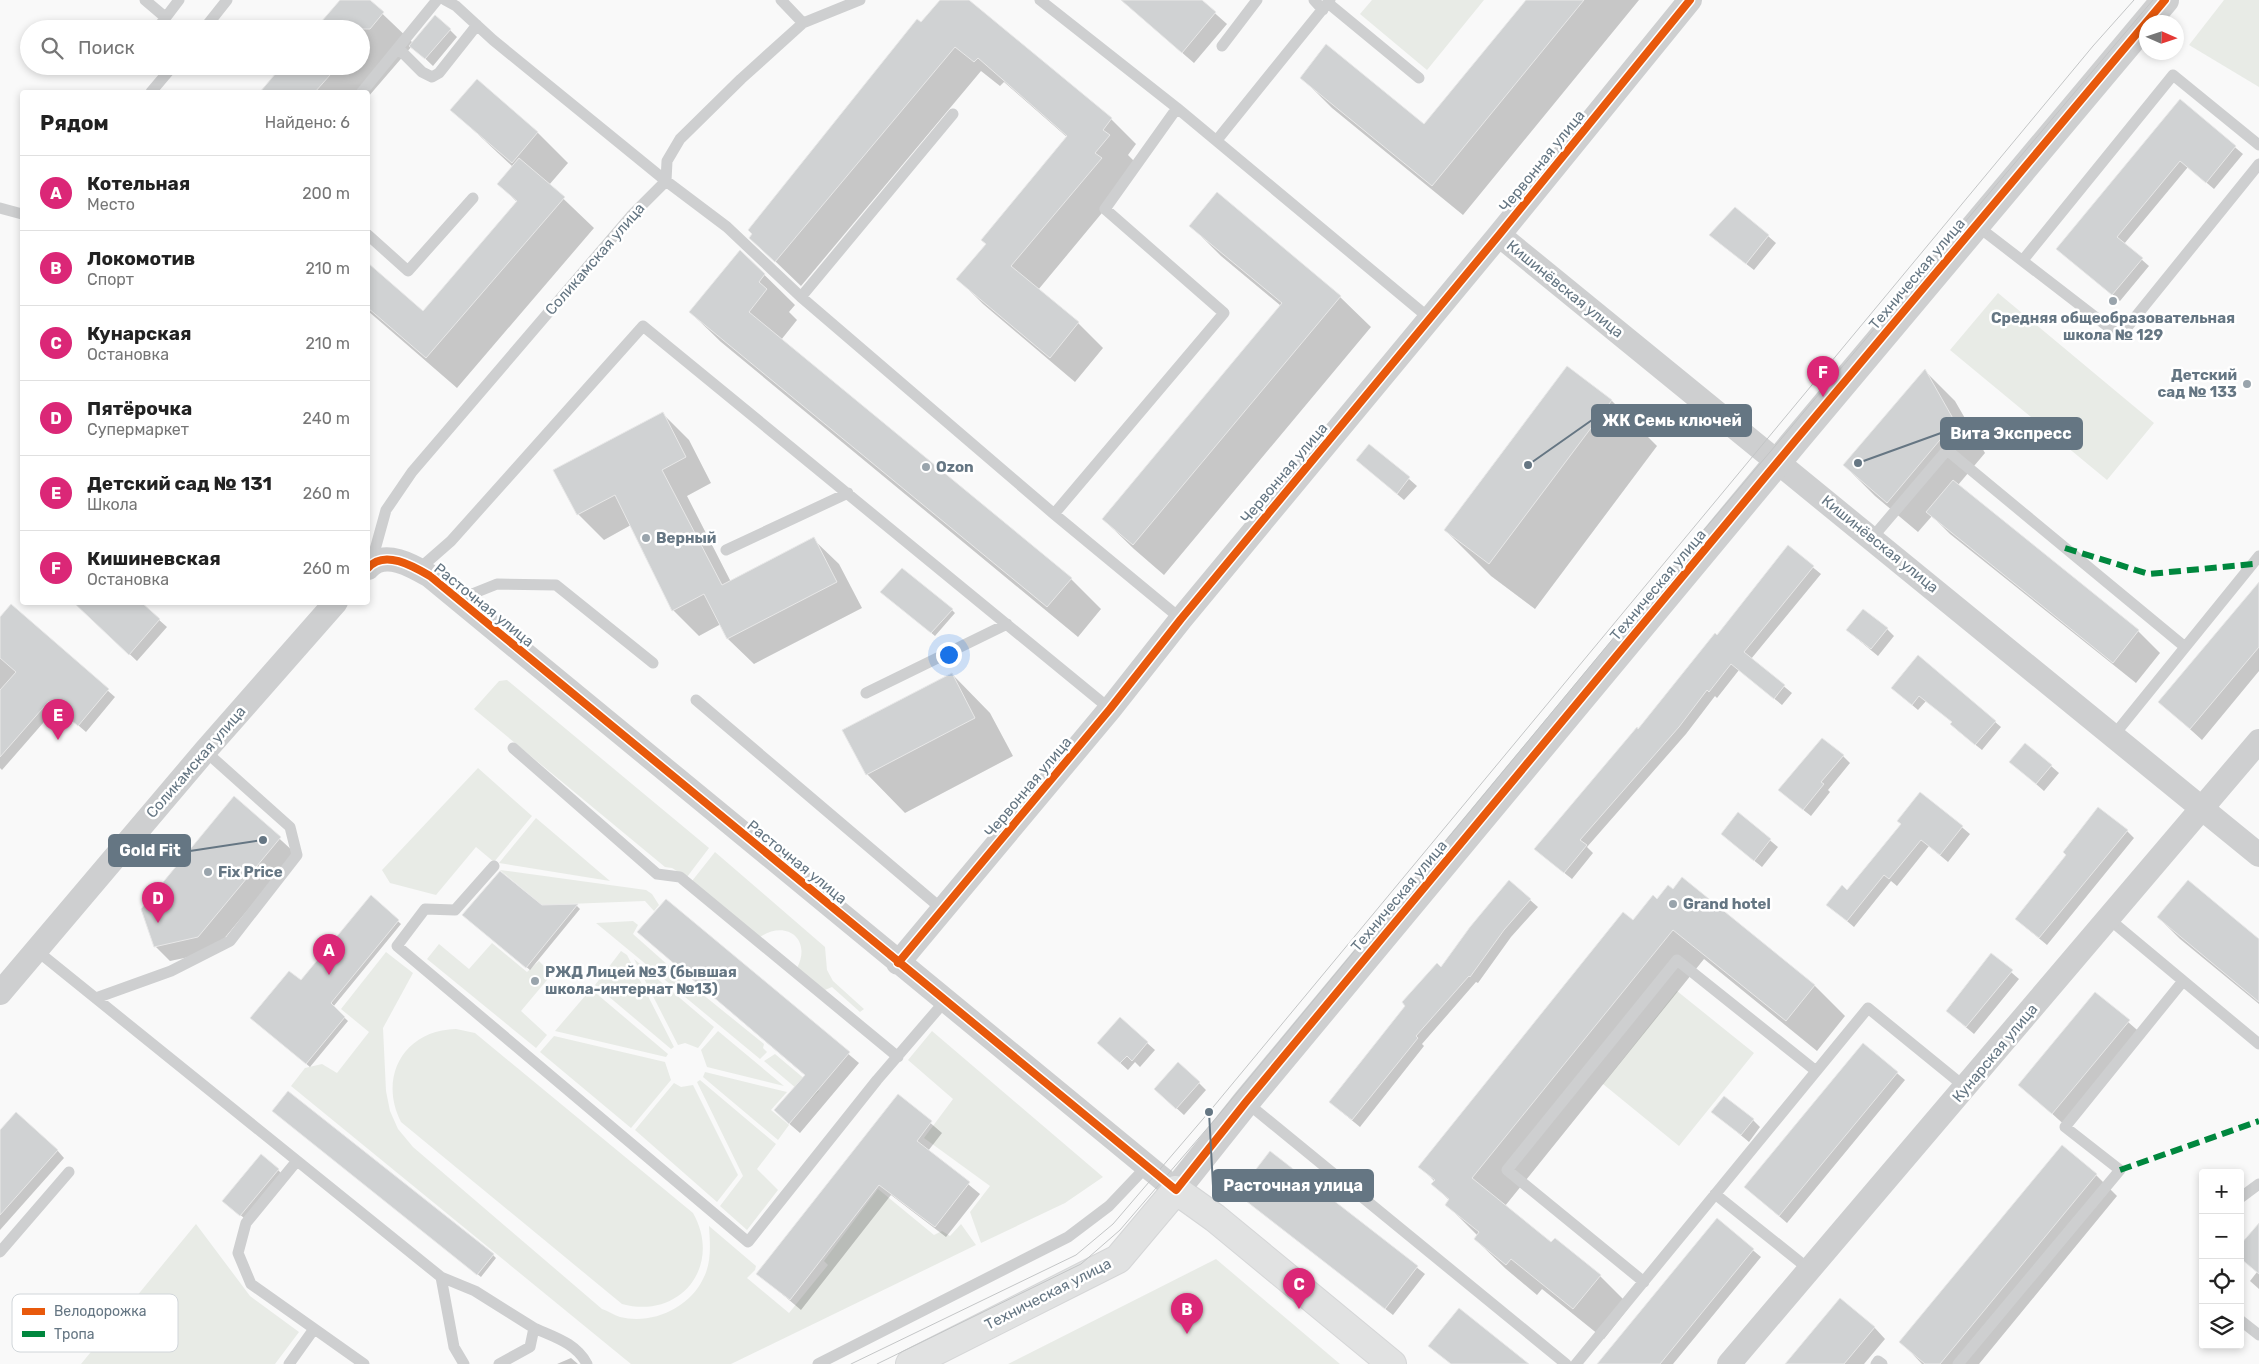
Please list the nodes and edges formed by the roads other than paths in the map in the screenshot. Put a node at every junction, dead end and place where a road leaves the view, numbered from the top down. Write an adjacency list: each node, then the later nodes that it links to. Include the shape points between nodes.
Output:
1 (145, 0): 14 (lane)
2 (179, 0): 14 (lane)
3 (228, 0): 15 (lane)
4 (437, 0): 19 (lane)
5 (445, 0): 17 (lane)
6 (781, 0): 16 (lane)
7 (860, 0): 16 (lane)
8 (1040, 0): 24 (lane)
9 (1257, 0): 18 (lane)
10 (1314, 0): 13 (lane)
11 (1690, 0): 34 (street, Червонная улица)
12 (2165, 0): 33 (street, Техническая улица)
13 (1327, 4): 21 (lane); 26 (lane)
14 (165, 18)
15 (211, 20)
16 (803, 23): 29 (lane, via 680,139 667,161)
17 (478, 24): 19 (lane, via 432,77 422,72); 29 (lane, via 493,40)
18 (1222, 46)
19 (398, 48): 23 (lane)
20 (165, 75): 22 (lane)
21 (1419, 78)
22 (153, 90)
23 (364, 90)
24 (1177, 108): 26 (lane); 41 (lane, via 1105,209 1224,313)
25 (952, 114): 37 (lane)
26 (1217, 140): 38 (lane)
27 (2259, 145): 36 (lane, via 2173,75)
28 (2259, 164): 36 (lane, via 2120,336)
29 (666, 181): 37 (lane, via 727,227); 45 (lane, Соликамская улица, via 631,216 412,472 386,510)
30 (473, 198): 35 (lane, via 408,271)
31 (0, 208): 32 (lane)
32 (20, 213)
33 (1976, 225): 36 (lane); 39 (street, Техническая улица)
34 (1499, 235): 38 (street, Червонная улица); 39 (street, Кишинёвская улица)
35 (370, 237)
36 (2023, 260)
37 (801, 297): 41 (lane)
38 (1429, 318): 50 (street, Червонная улица)
39 (1778, 461): 42 (street, Кишинёвская улица); 76 (street, Техническая улица)
40 (848, 493): 43 (lane); 47 (lane, via 643,326 451,541); 51 (lane)
41 (1054, 514): 50 (lane)
42 (1872, 538): 52 (lane, via 1947,450); 57 (street, Кишинёвская улица)
43 (726, 550)
44 (2259, 556): 52 (lane)
45 (370, 559)
46 (370, 562): 47 (street, Соликамская улица, via 382,559)
47 (408, 565): 48 (street, Расточная улица)
48 (457, 600): 53 (lane, via 497,584 556,585); 67 (street, Расточная улица)
49 (333, 605): 60 (street, Соликамская улица)
50 (1181, 619): 56 (street, Червонная улица)
51 (1008, 624): 54 (lane); 56 (lane)
52 (2185, 647): 57 (lane)
53 (652, 663)
54 (866, 692)
55 (696, 700): 64 (lane)
56 (1110, 709): 64 (street, Червонная улица)
57 (2114, 735): 61 (street, Кишинёвская улица)
58 (2259, 741): 61 (street, Кунарская улица)
59 (514, 748): 73 (lane, via 657,874 680,878)
60 (204, 751): 66 (street, Соликамская улица); 70 (lane, via 290,826 297,855 230,940 171,971)
61 (2203, 809): 62 (street, Кишинёвская улица); 65 (street, Кунарская улица)
62 (2259, 855)
63 (494, 866): 73 (lane, via 455,910 425,910 397,946 748,1242)
64 (943, 910): 67 (street, Червонная улица)
65 (2109, 919): 68 (lane); 75 (street, Кунарская улица)
66 (36, 950): 69 (street, Соликамская улица); 70 (lane)
67 (898, 963): 71 (street, Расточная улица)
68 (2183, 981): 72 (lane); 105 (lane, via 2065,1127 2120,1170)
69 (0, 993)
70 (96, 998): 77 (lane)
71 (945, 1001): 73 (lane); 78 (street, Расточная улица)
72 (2259, 1044)
73 (898, 1057)
74 (1816, 1071): 75 (lane, via 1868,1008); 82 (lane); 87 (lane, via 1677,960 1507,1170)
75 (1965, 1087): 85 (street, Кунарская улица)
76 (1246, 1102): 81 (street, Техническая улица); 100 (lane)
77 (296, 1162): 86 (lane); 90 (lane, via 246,1222 238,1254 251,1284)
78 (1147, 1166): 81 (street, Расточная улица); 97 (lane, via 1109,1206 1068,1237)
79 (69, 1172): 84 (lane)
80 (2259, 1184): 83 (lane)
81 (1176, 1190): 98 (main road, Техническая улица, via 1118,1259); 99 (main road, Расточная улица)
82 (1716, 1194): 85 (lane); 87 (lane)
83 (2244, 1195)
84 (0, 1252)
85 (1810, 1270): 102 (street, Кунарская улица)
86 (441, 1277): 89 (lane, via 475,1291); 94 (lane, via 454,1346)
87 (1644, 1282): 101 (lane)
88 (2244, 1323): 91 (lane)
89 (534, 1328): 95 (lane, via 530,1347); 96 (lane, via 572,1346 582,1354)
90 (314, 1329): 92 (lane); 93 (lane)
91 (2259, 1335)
92 (289, 1364)
93 (364, 1364)
94 (464, 1364)
95 (500, 1364)
96 (587, 1364)
97 (818, 1364)
98 (910, 1364)
99 (1392, 1364)
100 (1566, 1364)
101 (1576, 1364)
102 (1729, 1364)
103 (1876, 1364): 104 (lane, via 1878,1361)
104 (1882, 1364)
105 (1958, 1364)

